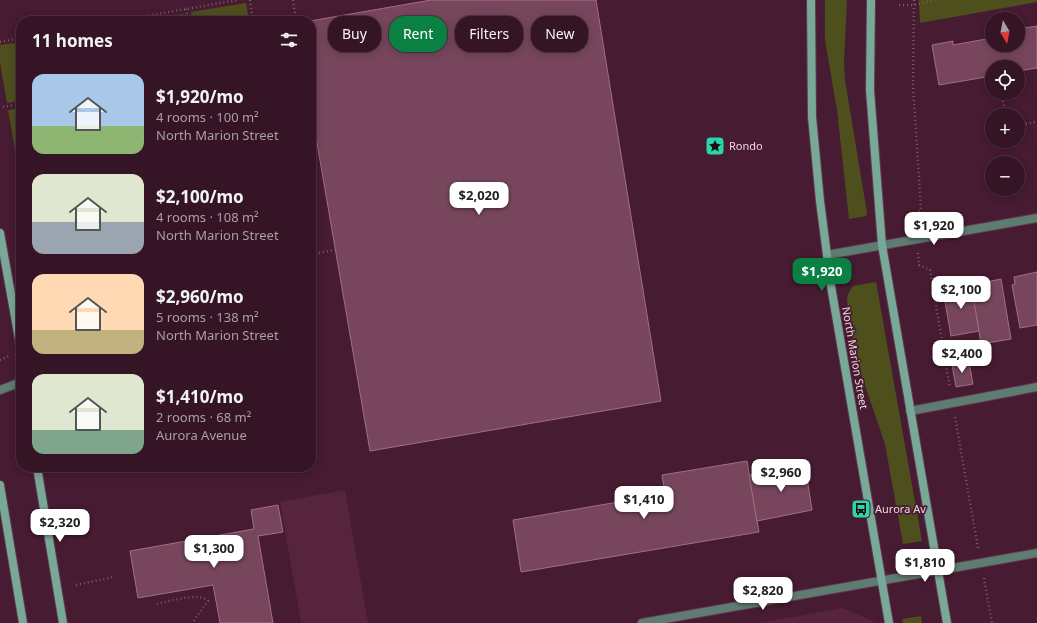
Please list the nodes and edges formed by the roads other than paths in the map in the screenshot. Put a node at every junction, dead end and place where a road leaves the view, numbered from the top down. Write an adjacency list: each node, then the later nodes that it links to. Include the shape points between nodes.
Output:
1 (811, 0): 6 (main road, North Marion Street, via 812,117)
2 (871, 3): 5 (main road, via 870,90)
3 (1037, 218): 5 (street)
4 (0, 233): 7 (main road)
5 (882, 245): 6 (street); 11 (main road)
6 (827, 255): 16 (main road, North Marion Street)
7 (16, 322)
8 (16, 384): 10 (street)
9 (1037, 387): 11 (street)
10 (0, 390)
11 (910, 410): 15 (main road)
12 (38, 472): 18 (main road)
13 (0, 485): 17 (main road)
14 (1037, 553): 15 (street)
15 (937, 571): 16 (street); 21 (main road)
16 (882, 581): 19 (street); 20 (main road, North Marion Street)
17 (23, 623)
18 (63, 623)
19 (642, 623)
20 (889, 623)
21 (947, 623)

